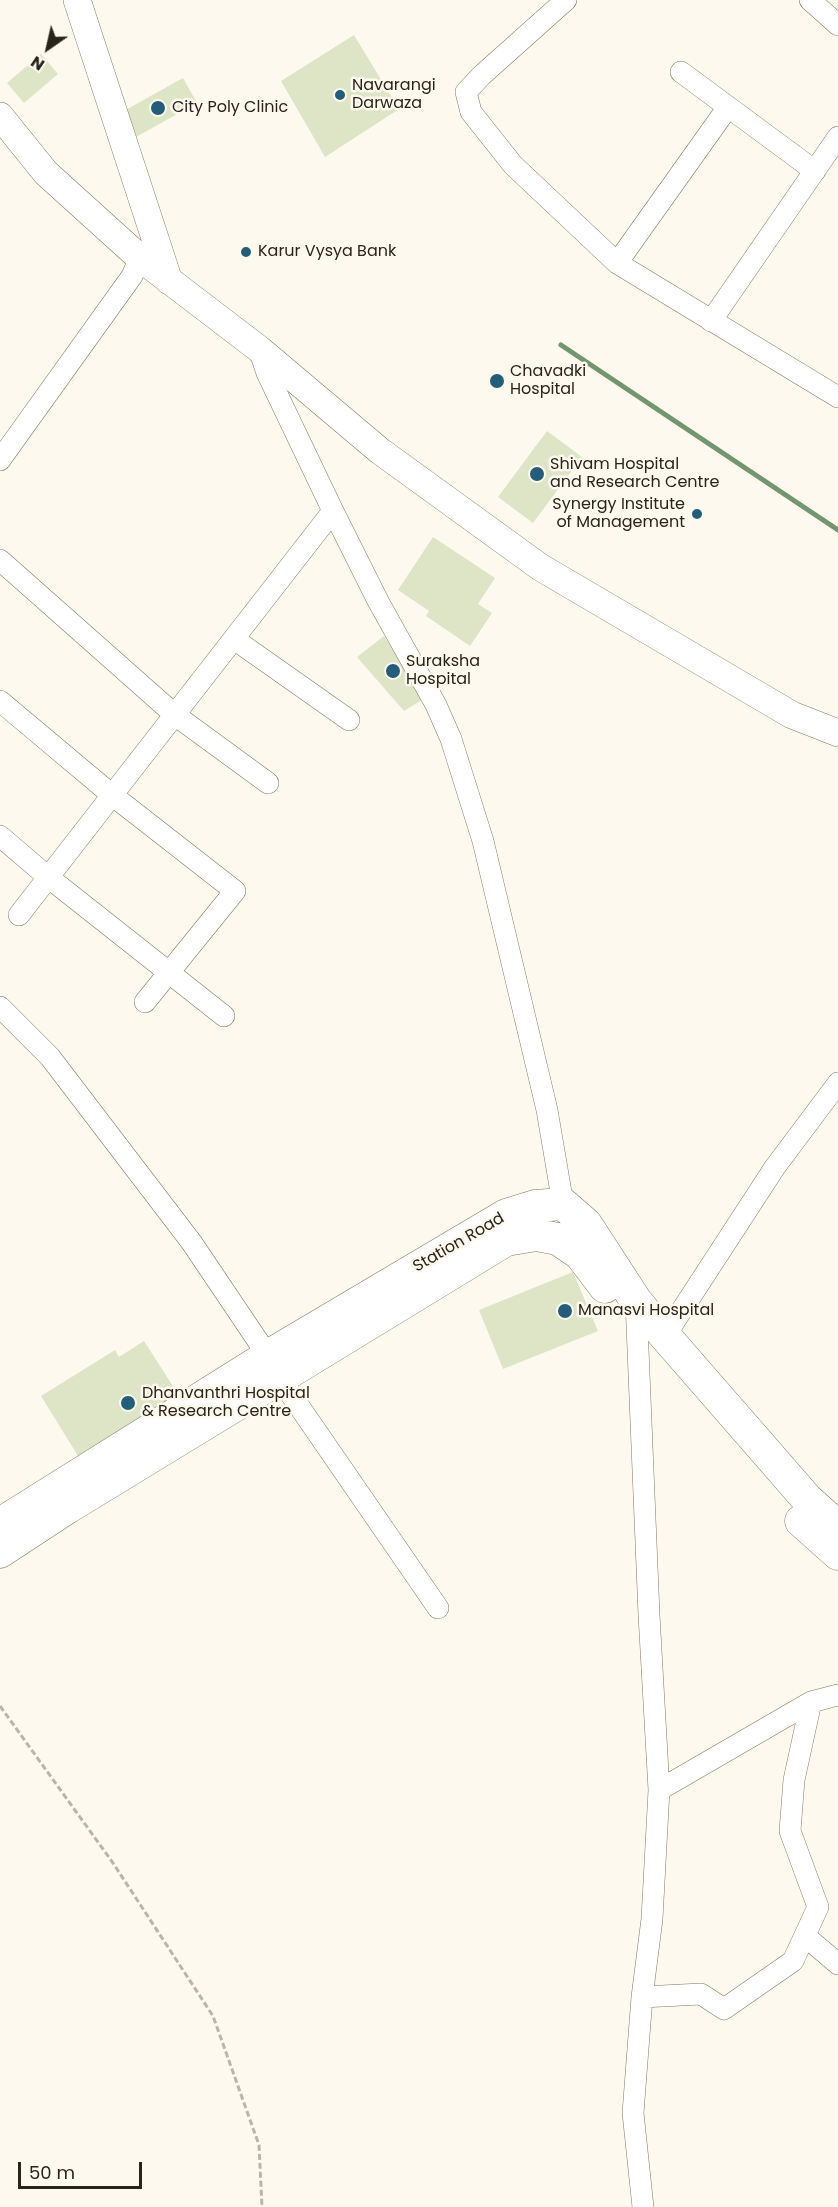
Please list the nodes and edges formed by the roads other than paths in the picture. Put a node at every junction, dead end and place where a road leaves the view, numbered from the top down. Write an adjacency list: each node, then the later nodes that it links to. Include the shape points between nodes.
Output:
1 (76, 0): 13 (main road)
2 (567, 0): 11 (street, via 466,92 471,112 513,165)
3 (810, 0): 4 (street)
4 (838, 25)
5 (681, 72): 6 (street)
6 (728, 107): 10 (street); 11 (street)
7 (0, 116): 12 (main road, via 46,173)
8 (838, 136): 10 (street)
9 (0, 142): 12 (main road, via 35,184)
10 (815, 171): 15 (street)
11 (617, 263): 15 (street)
12 (136, 267): 13 (main road); 14 (main road); 18 (street)
13 (169, 281): 14 (main road); 16 (main road)
14 (181, 309): 16 (main road)
15 (711, 321): 17 (street)
16 (263, 361): 19 (street); 25 (main road, via 540,567 792,715); 26 (main road, via 370,464 531,581 785,729)
17 (838, 397)
18 (0, 460)
19 (333, 511): 21 (street); 37 (street, via 451,739 486,852 547,1110)
20 (0, 560): 23 (street)
21 (234, 639): 23 (street); 24 (street)
22 (0, 701): 28 (street)
23 (175, 715): 27 (street); 28 (street)
24 (349, 720)
25 (838, 733)
26 (838, 750)
27 (268, 783)
28 (112, 795): 30 (street); 32 (street, via 235,891)
29 (0, 836): 30 (street)
30 (48, 877): 31 (street); 32 (street)
31 (19, 915)
32 (169, 973): 33 (street); 35 (street)
33 (145, 1002)
34 (0, 1007): 39 (street, via 50,1057 192,1243)
35 (224, 1016)
36 (838, 1083): 38 (street, via 775,1167)
37 (563, 1204): 38 (highway, Station Road, via 586,1224); 39 (highway, Station Road, via 535,1206 506,1215)
38 (646, 1322): 39 (highway, Station Road, via 580,1254 558,1239 536,1235 506,1240); 41 (highway, Station Road, via 807,1499); 43 (highway, Station Road, via 797,1518); 47 (street, via 648,1603)
39 (274, 1368): 40 (highway, Station Road); 42 (highway, Station Road); 44 (street)
40 (0, 1524)
41 (838, 1527)
42 (0, 1552)
43 (838, 1554)
44 (438, 1608)
45 (838, 1695): 46 (street)
46 (811, 1702): 47 (street); 48 (street, via 794,1780 790,1831 818,1907)
47 (659, 1790): 50 (street, via 652,1919)
48 (805, 1936): 49 (street); 50 (street, via 793,1961 724,2009 701,1994)
49 (838, 1964)
50 (642, 1997): 51 (street, via 633,2113)
51 (644, 2207)

